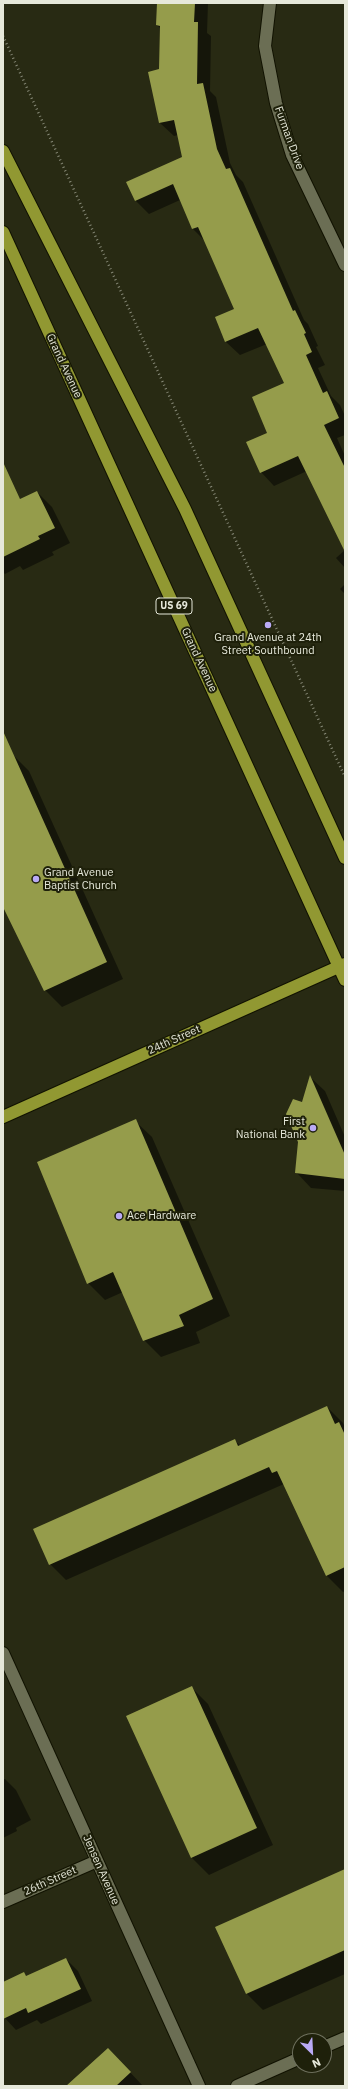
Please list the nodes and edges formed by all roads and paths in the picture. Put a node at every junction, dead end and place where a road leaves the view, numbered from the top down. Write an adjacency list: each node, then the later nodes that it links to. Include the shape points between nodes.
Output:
1 (270, 3): 5 (street, Furman Drive, via 265,46 276,103 292,154)
2 (3, 36): 6 (path)
3 (3, 152): 7 (main road, via 185,508)
4 (3, 232): 8 (main road, Grand Avenue / US 69)
5 (345, 265)
6 (345, 777)
7 (345, 858)
8 (342, 965): 9 (main road, Grand Avenue / US 69); 10 (main road, 24th Street)
9 (345, 980)
10 (3, 1117)
11 (3, 1653): 12 (street, Jensen Avenue)
12 (97, 1861): 13 (street, 26th Street); 17 (street, Jensen Avenue)
13 (3, 1902)
14 (345, 2038): 15 (street)
15 (332, 2044)
16 (292, 2062): 18 (street)
17 (199, 2086)
18 (237, 2086)

